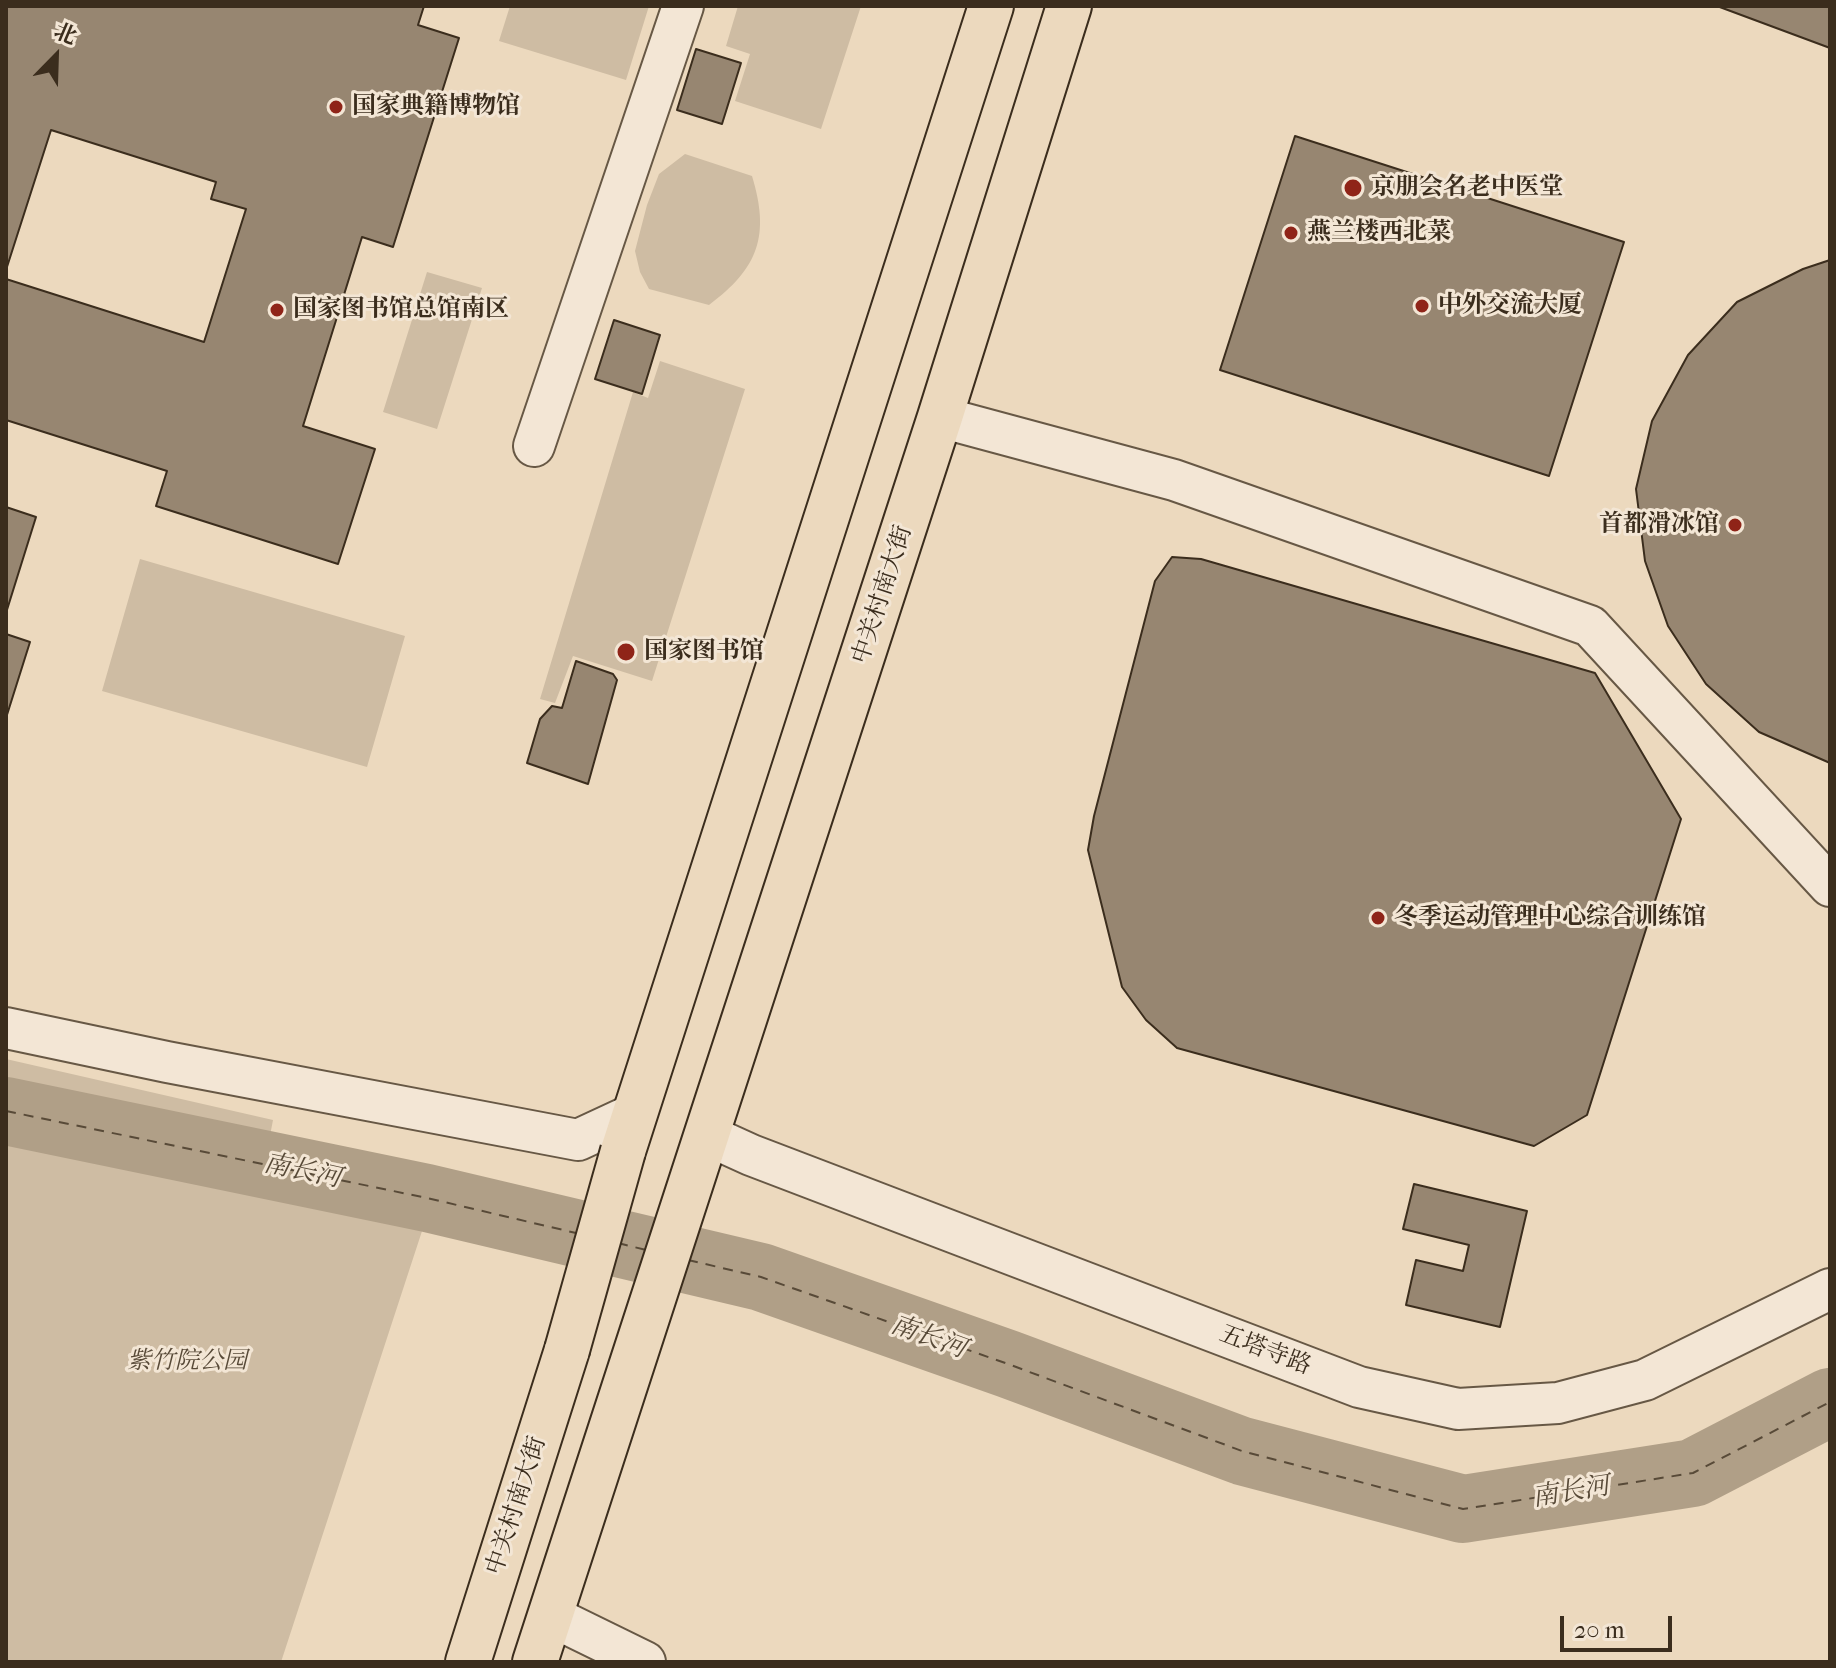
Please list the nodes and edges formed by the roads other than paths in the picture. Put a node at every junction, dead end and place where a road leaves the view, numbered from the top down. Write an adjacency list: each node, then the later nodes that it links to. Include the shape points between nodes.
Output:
1 (683, 6): 5 (street)
2 (991, 6): 8 (main road)
3 (1069, 6): 4 (main road, 中关村南大街)
4 (940, 417): 6 (street, via 1174,480 1590,626); 9 (main road, 中关村南大街)
5 (534, 446)
6 (1830, 886)
7 (6, 1028): 8 (street, via 578,1140)
8 (628, 1133): 12 (main road, 中关村南大街, bridge, via 567,1350)
9 (707, 1135): 10 (street, 五塔寺路, via 1359,1387 1458,1409 1558,1403 1645,1380); 11 (main road, 中关村南大街)
10 (1830, 1289)
11 (549, 1615): 13 (main road); 14 (street)
12 (468, 1662)
13 (535, 1662)
14 (645, 1662)

